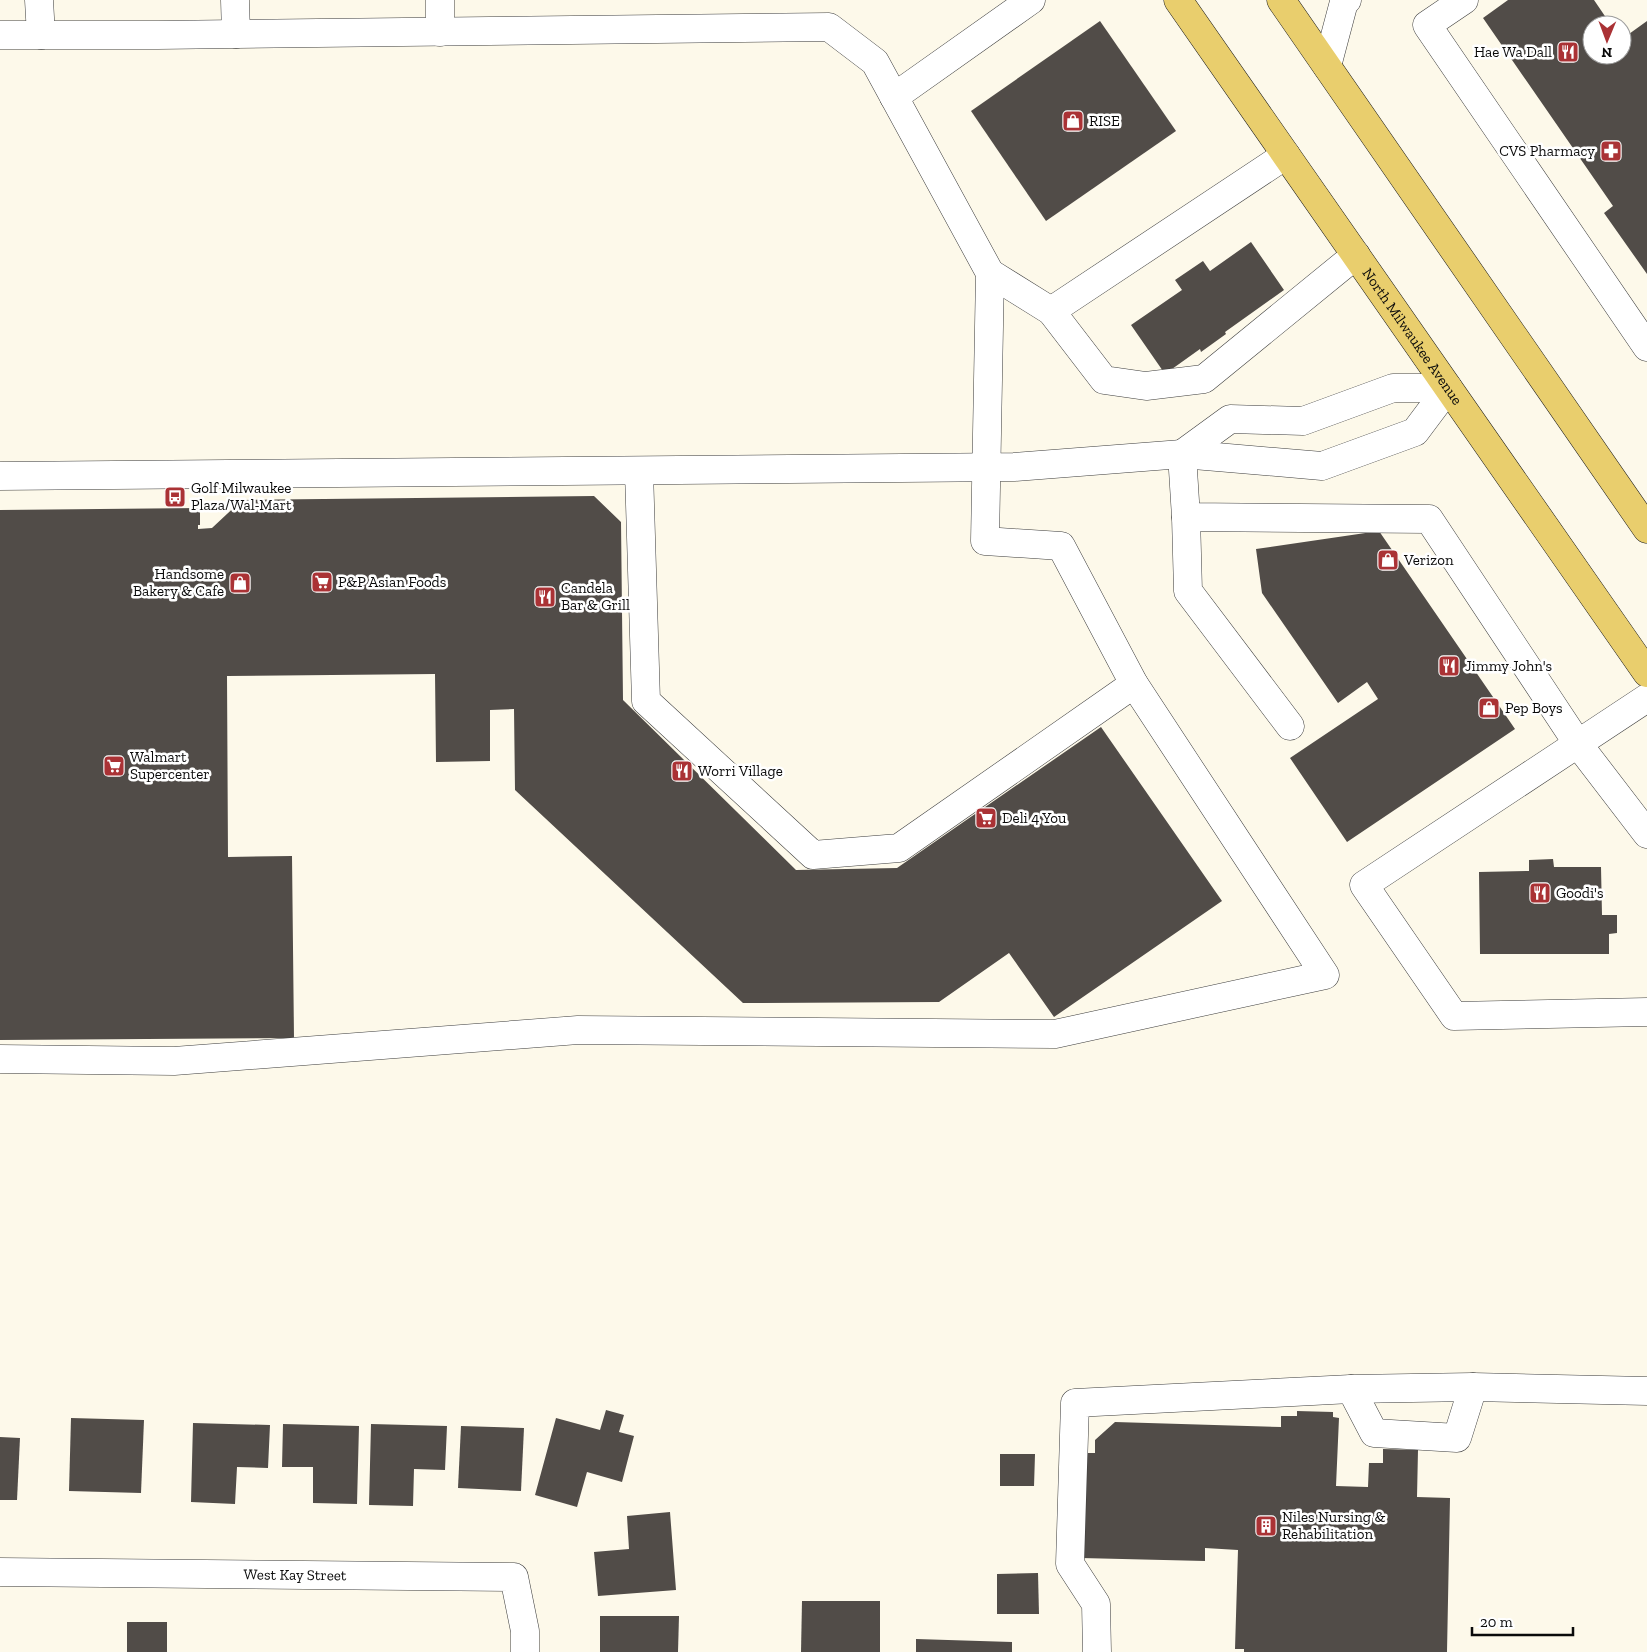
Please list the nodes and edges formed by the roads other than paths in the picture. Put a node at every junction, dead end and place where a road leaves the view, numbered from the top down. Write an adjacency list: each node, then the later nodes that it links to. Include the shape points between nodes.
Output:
1 (40, 0): 12 (street)
2 (235, 0): 10 (street)
3 (440, 0): 9 (street)
4 (1031, 0): 14 (street)
5 (1178, 0): 15 (main road, North Milwaukee Avenue)
6 (1281, 0): 13 (main road)
7 (1346, 0): 13 (street)
8 (1464, 0): 19 (street, via 1427,25)
9 (440, 32): 10 (street); 14 (street, via 829,27 875,62)
10 (236, 34): 12 (street)
11 (0, 35): 12 (street)
12 (41, 35)
13 (1327, 66): 26 (main road)
14 (894, 97): 17 (street)
15 (1286, 155): 16 (main road, North Milwaukee Avenue); 18 (street)
16 (1356, 256): 18 (street, via 1204,379 1146,386 1104,380); 20 (main road, North Milwaukee Avenue)
17 (990, 273): 18 (street); 22 (street)
18 (1051, 311)
19 (1644, 338)
20 (1448, 388): 21 (street, via 1393,388 1303,422 1230,419); 21 (street, via 1415,432 1322,466); 27 (main road, North Milwaukee Avenue)
21 (1182, 454): 22 (street); 25 (street)
22 (987, 467): 23 (street); 28 (street, via 985,541 1061,546)
23 (639, 471): 24 (street); 28 (street, via 646,701 813,855 899,848)
24 (0, 476)
25 (1186, 517): 30 (street, via 1188,591); 31 (street, via 1429,519)
26 (1647, 529)
27 (1647, 673)
28 (1134, 684): 34 (street, via 1325,975 1055,1034 578,1030 174,1061)
29 (1647, 698): 31 (street)
30 (1290, 726)
31 (1578, 744): 32 (street); 33 (street, via 1364,885 1454,1016)
32 (1647, 834)
33 (1647, 1012)
34 (0, 1059)
35 (1473, 1387): 36 (street); 36 (street, via 1457,1438 1374,1432); 37 (street)
36 (1351, 1389): 40 (street, via 1075,1403 1070,1564 1096,1604)
37 (1647, 1391)
38 (0, 1572): 39 (street, West Kay Street, via 514,1577 525,1631)
39 (525, 1652)
40 (1097, 1652)

